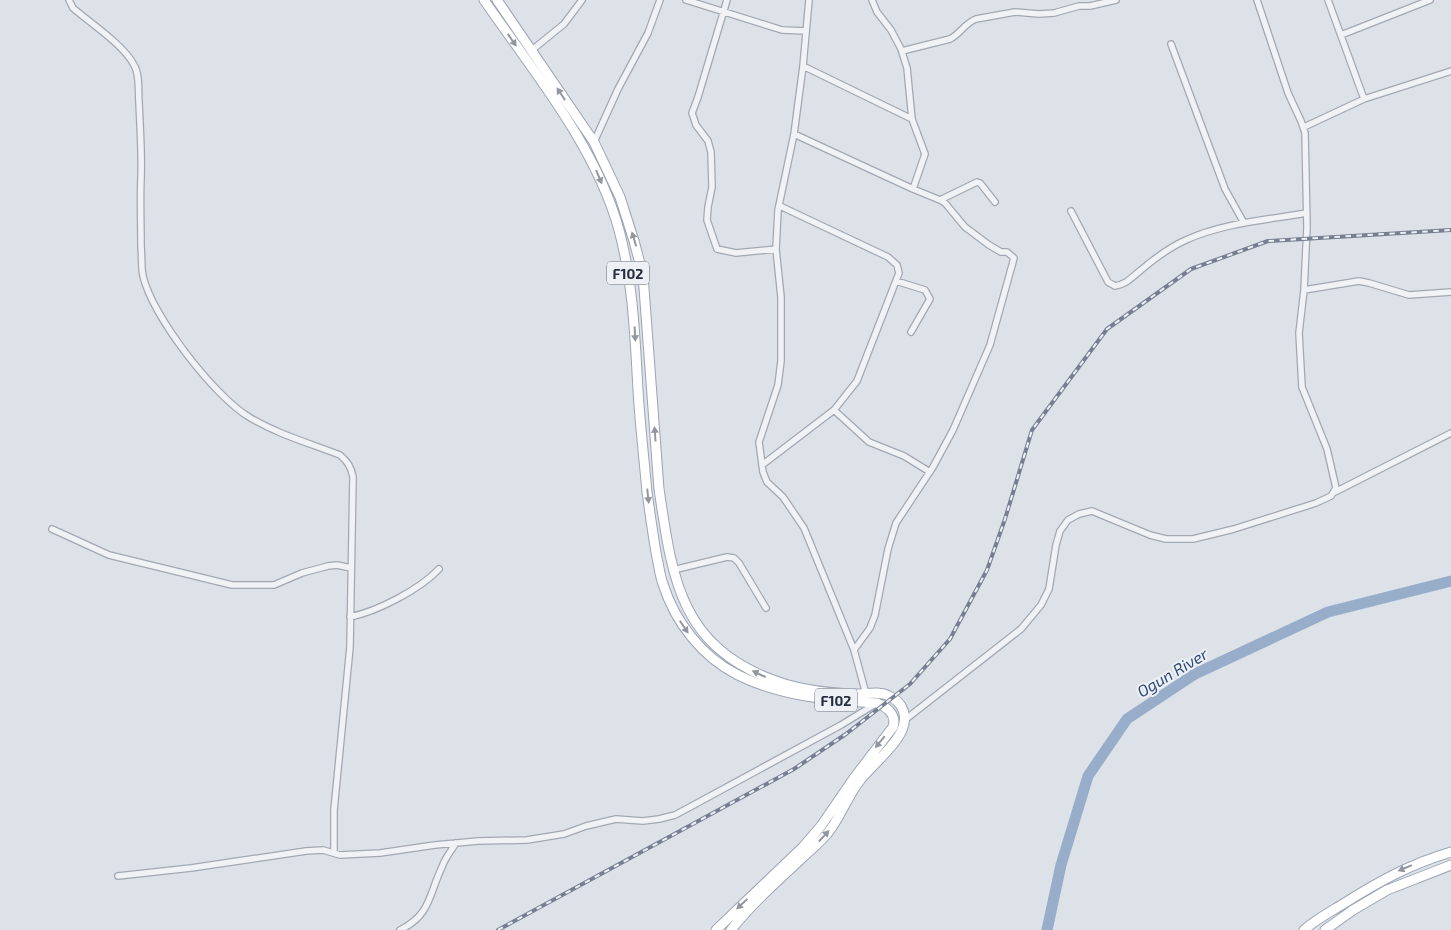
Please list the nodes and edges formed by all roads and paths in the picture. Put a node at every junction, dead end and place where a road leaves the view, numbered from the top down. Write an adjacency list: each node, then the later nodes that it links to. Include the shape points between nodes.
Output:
1 (70, 0): 48 (street, via 73,8 130,58 137,72 143,274 157,311 203,373 236,408 256,421 340,455 347,461 353,477)
2 (484, 0): 52 (main road, F102, one-way to 52, via 578,137 596,170 619,229 631,292 650,524)
3 (498, 0): 21 (main road, F102)
4 (582, 0): 21 (street, via 564,24)
5 (660, 0): 29 (street, via 648,33)
6 (686, 0): 17 (street)
7 (727, 0): 17 (street)
8 (809, 0): 18 (street)
9 (872, 0): 22 (street)
10 (1116, 0): 15 (street)
11 (1257, 0): 27 (street, via 1288,93)
12 (1328, 0): 19 (street)
13 (1406, 0): 16 (street)
14 (1430, 0): 16 (street)
15 (1090, 3): 22 (street, via 1054,13 1015,12 971,20 950,39)
16 (1408, 8): 19 (street)
17 (724, 11): 18 (street, via 782,30); 37 (street, via 692,113 711,152 712,187 707,220 717,249 736,252)
18 (806, 31): 23 (street)
19 (1341, 35): 25 (street)
20 (1171, 44): 36 (street, via 1222,182)
21 (532, 50): 29 (main road, F102, one-way to 21)
22 (902, 51): 26 (street)
23 (803, 66): 26 (street); 28 (street)
24 (1451, 71): 25 (street)
25 (1364, 99): 27 (street)
26 (912, 119): 30 (street, via 925,154)
27 (1304, 127): 35 (street)
28 (794, 134): 30 (street); 33 (street)
29 (594, 142): 50 (main road, F102, one-way to 29, via 659,489 644,275 620,197)
30 (913, 189): 31 (street)
31 (940, 200): 32 (street, via 977,182); 45 (street, via 965,227 989,245 1011,254 1014,261 990,345 953,430)
32 (995, 202)
33 (780, 206): 37 (street); 38 (street, via 888,257 897,265)
34 (1071, 211): 36 (street, via 1108,282 1115,286 1127,282 1185,240)
35 (1306, 214): 36 (street); 39 (street)
36 (1244, 224)
37 (776, 249): 44 (street, via 781,361 778,385 759,442)
38 (896, 281): 41 (street, via 925,290 930,298); 42 (street, via 857,381)
39 (1304, 290): 40 (street, via 1359,282 1409,295); 46 (street, via 1299,334 1302,387 1327,449)
40 (1451, 292)
41 (911, 332)
42 (834, 410): 44 (street); 45 (street, via 868,442 904,456)
43 (1451, 433): 46 (street)
44 (762, 465): 55 (street, via 767,482 784,497 804,528)
45 (930, 472): 55 (street, via 896,523 875,615)
46 (1335, 492): 58 (street, via 1316,503 1193,540 1166,540 1092,512 1079,514 1068,520 1060,531 1049,589 1041,605 1021,629)
47 (52, 529): 48 (street, via 109,554 232,586 274,585 328,566)
48 (351, 568): 54 (street)
49 (439, 569): 54 (street, via 398,598 365,614)
50 (673, 570): 51 (main road, F102); 53 (street, via 727,556 734,558)
51 (675, 581): 52 (main road); 56 (main road, F102, one-way to 51, via 815,690 774,681 736,662 724,654 690,615)
52 (662, 584): 57 (main road, F102, one-way to 57, via 690,636 738,675 766,687 813,697)
53 (766, 608)
54 (350, 617): 61 (street, via 334,810)
55 (854, 650): 56 (street)
56 (866, 694): 58 (main road, F102, via 893,697 903,708)
57 (877, 703): 59 (street, via 675,815 643,821 616,819 564,834 527,840); 65 (main road, F102, one-way to 65, via 892,715 894,722 890,731 803,847)
58 (906, 719): 66 (main road, one-way to 58, via 838,821 860,781 898,737)
59 (456, 843): 61 (street, via 380,853 340,856); 64 (street, via 442,866 428,905 420,917)
60 (1451, 852): 67 (main road, one-way to 67, via 1397,872)
61 (334, 853): 63 (street, via 306,851)
62 (1451, 865): 68 (main road, via 1387,890)
63 (118, 876)
64 (400, 930)
65 (716, 930)
66 (731, 930)
67 (1304, 930)
68 (1325, 930)

